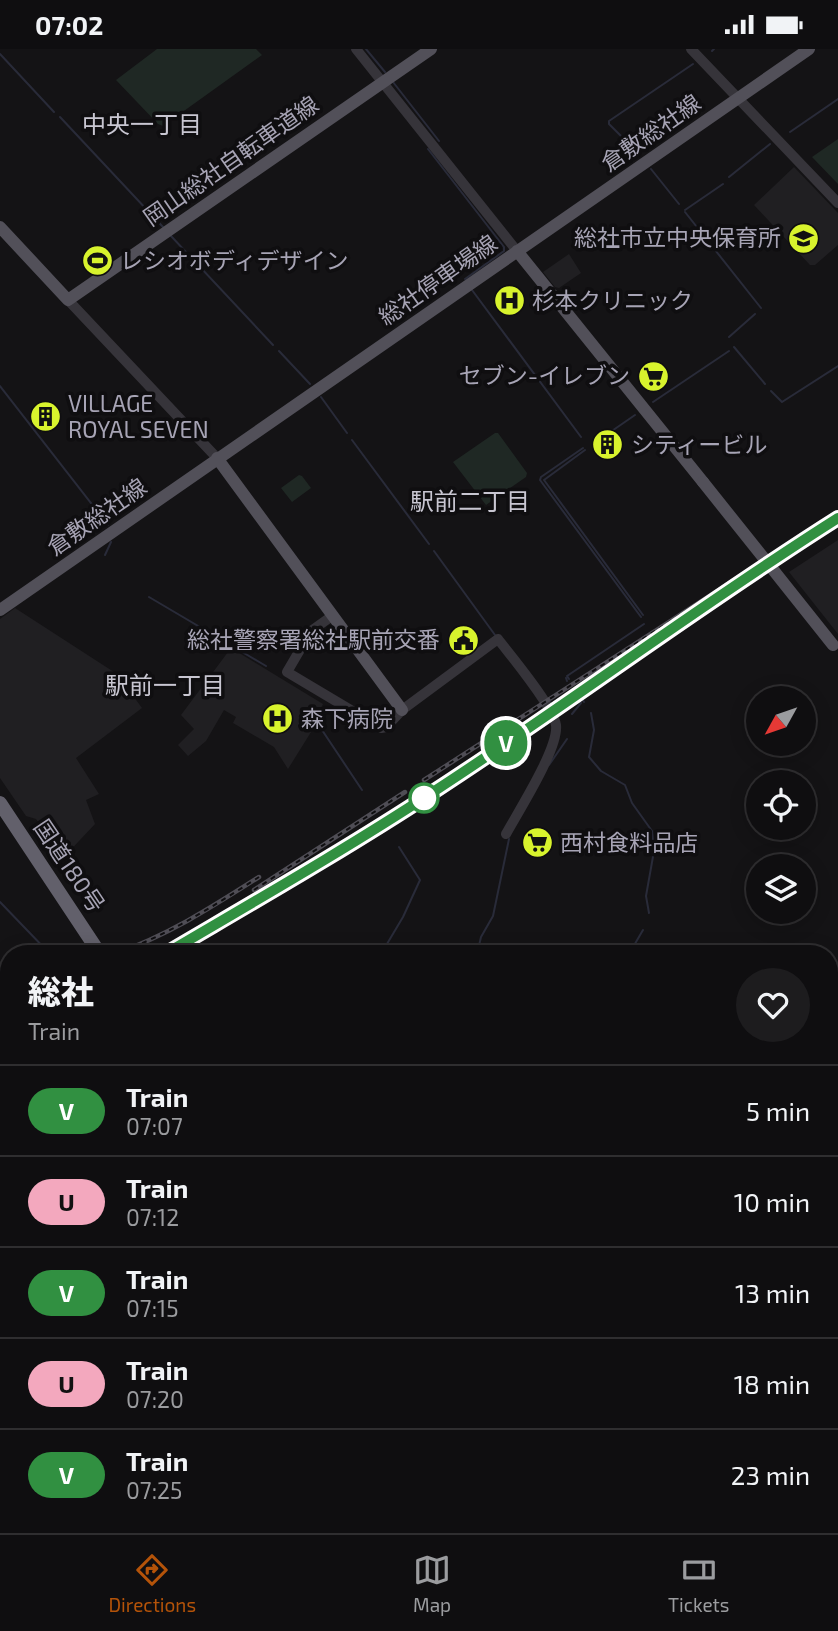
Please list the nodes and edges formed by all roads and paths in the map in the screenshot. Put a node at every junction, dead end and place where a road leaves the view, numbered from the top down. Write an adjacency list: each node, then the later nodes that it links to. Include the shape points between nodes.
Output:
1 (356, 49): 5 (street)
2 (431, 49): 5 (main road, 岡山総社自転車道線)
3 (691, 49): 6 (street)
4 (809, 49): 6 (main road, 倉敷総社線)
5 (383, 82): 9 (street); 10 (main road, 岡山総社自転車道線)
6 (738, 99): 7 (street); 9 (main road, 倉敷総社線)
7 (838, 203)
8 (0, 227): 10 (main road)
9 (517, 251): 11 (main road, 総社停車場線); 14 (main road, 総社停車場線, bridge)
10 (68, 299): 11 (street)
11 (217, 458): 12 (main road, 倉敷総社線); 13 (main road)
12 (0, 610)
13 (332, 616): 15 (main road); 15 (street, via 311,631 287,672 381,728)
14 (836, 648)
15 (402, 710): 17 (street, via 498,639 556,725 545,763)
16 (0, 803): 18 (highway, 国道180号)
17 (506, 834)
18 (94, 945)

